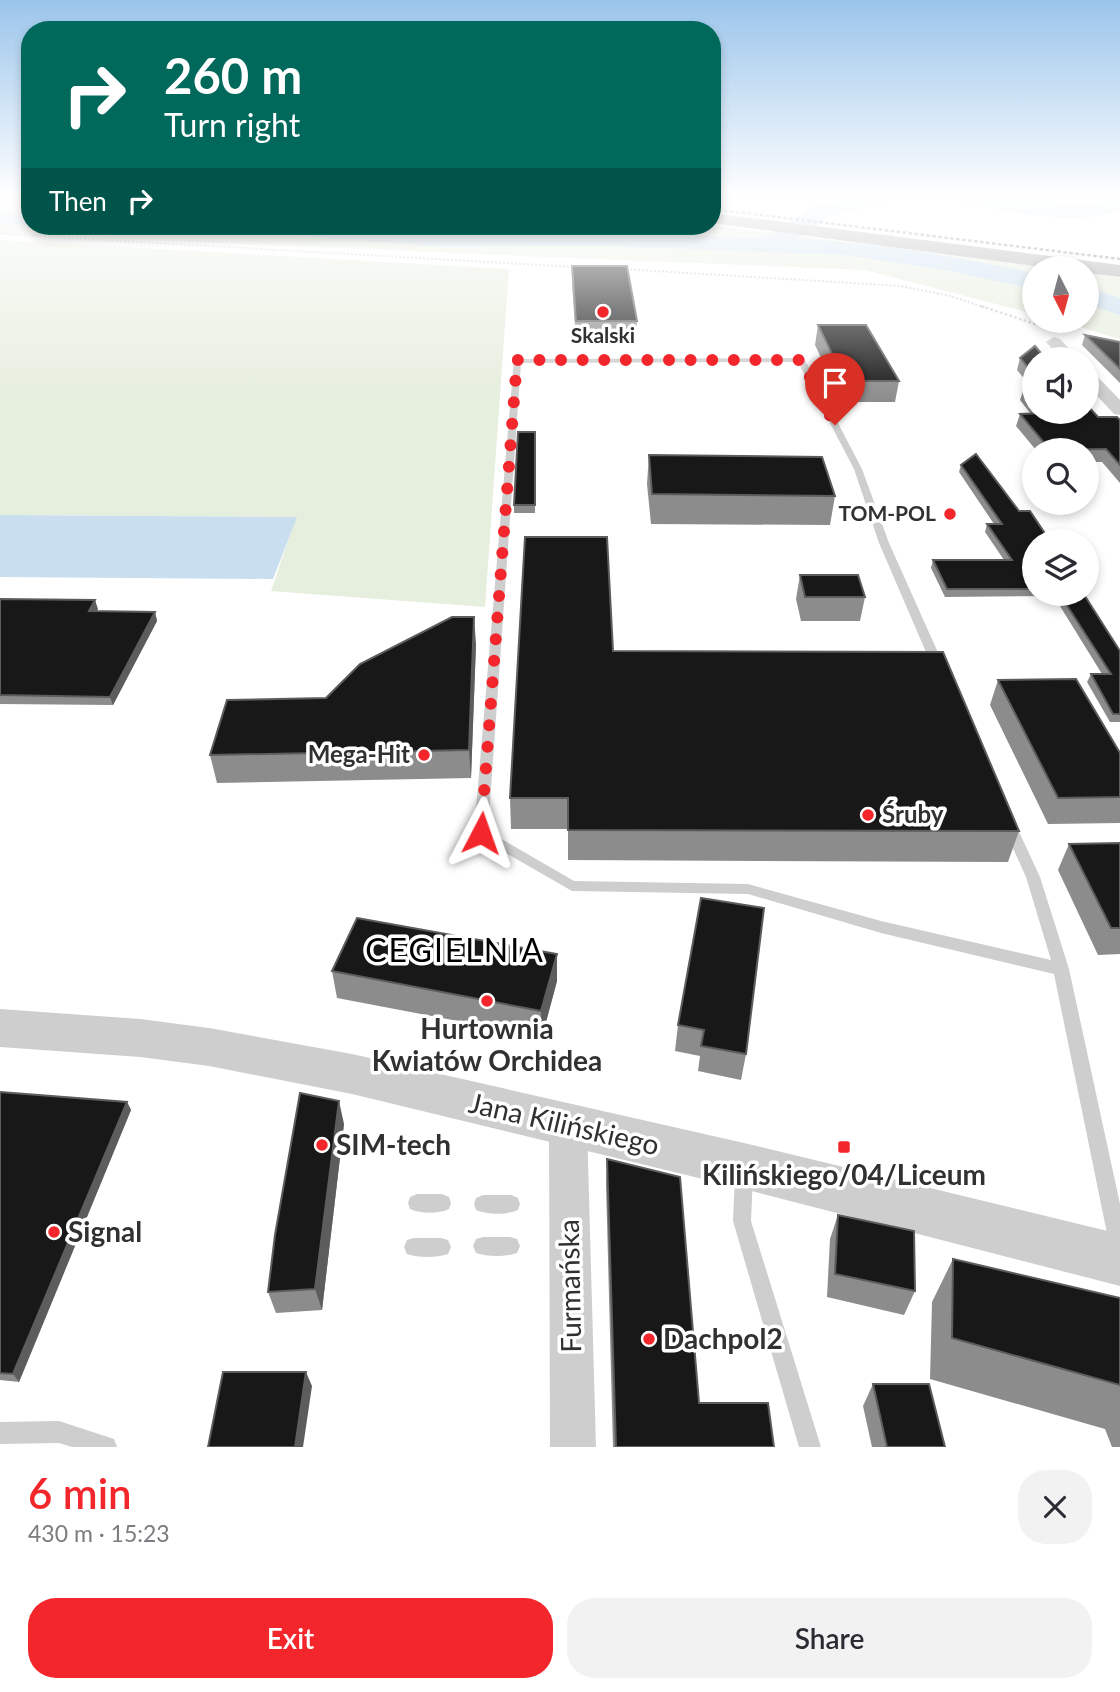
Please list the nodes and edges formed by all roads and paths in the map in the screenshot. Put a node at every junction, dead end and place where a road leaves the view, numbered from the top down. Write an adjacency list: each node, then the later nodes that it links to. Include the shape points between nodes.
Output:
1 (552, 266): 3 (path)
2 (1081, 266): 5 (main road)
3 (578, 267)
4 (617, 269): 6 (path, via 909,288 951,296)
5 (1120, 271)
6 (1054, 335): 7 (street)
7 (1062, 347)
8 (1099, 388): 9 (street)
9 (1120, 410)
10 (944, 679): 12 (lane, via 884,543 858,469 801,360 517,360 481,833 572,886 748,889 881,927)
11 (1005, 815): 12 (lane, via 1033,877)
12 (1061, 969): 24 (lane)
13 (0, 1028): 14 (street, Jana Kilińskiego, via 209,1047 352,1074)
14 (568, 1125): 15 (street, Jana Kilińskiego); 28 (street, Furmańska)
15 (744, 1166): 25 (street, Jana Kilińskiego); 29 (lane, via 742,1221)
16 (417, 1203): 17 (lane)
17 (442, 1203)
18 (483, 1204): 19 (lane)
19 (511, 1204)
20 (483, 1246): 21 (lane)
21 (510, 1246)
22 (414, 1247): 23 (lane)
23 (441, 1247)
24 (1120, 1248)
25 (1120, 1260)
26 (0, 1433): 27 (lane, via 59,1432)
27 (106, 1447)
28 (573, 1447)
29 (810, 1447)

